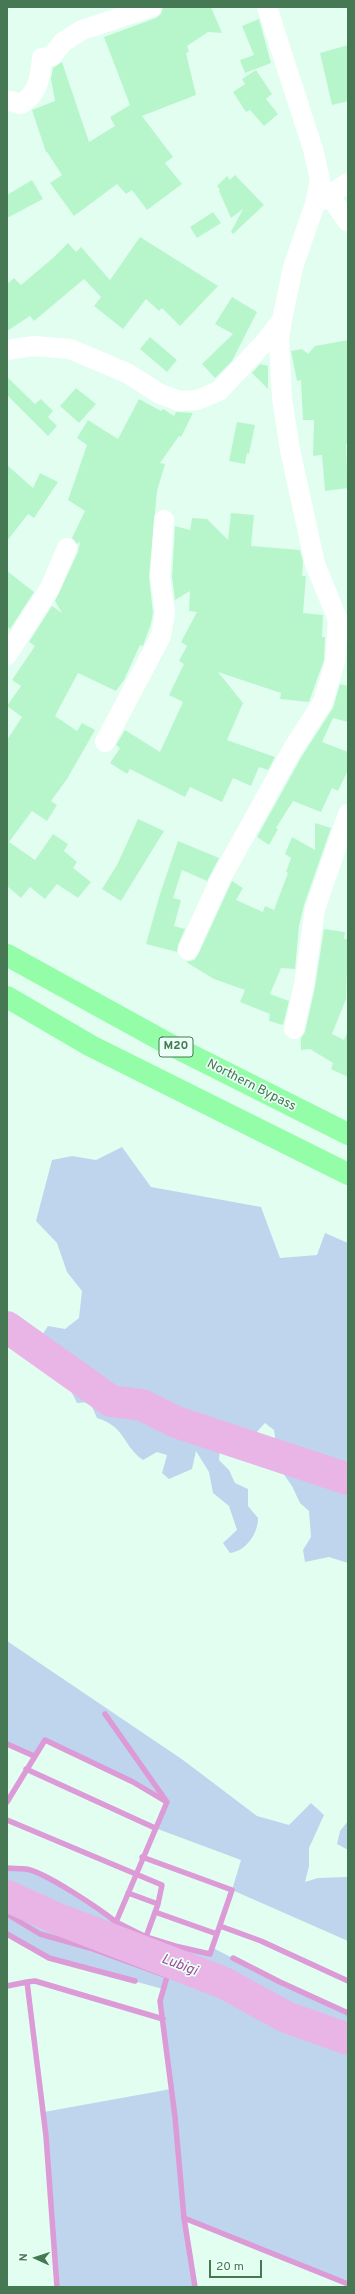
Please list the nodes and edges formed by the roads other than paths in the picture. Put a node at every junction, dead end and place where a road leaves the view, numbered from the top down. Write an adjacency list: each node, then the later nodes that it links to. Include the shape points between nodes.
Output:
1 (152, 7): 3 (street, via 82,30 63,42 52,56 42,58 39,83 31,98 21,104)
2 (267, 7): 5 (street, via 313,149)
3 (10, 101)
4 (348, 183): 5 (street)
5 (322, 199): 6 (street); 7 (street, via 293,267)
6 (348, 222)
7 (282, 320): 8 (street, via 219,391 197,400 179,401 160,394 127,373 70,349 34,346); 11 (street, via 279,339 282,398 290,450 315,564)
8 (7, 350)
9 (164, 520): 13 (street, via 160,577 165,613 160,636)
10 (67, 548): 12 (street, via 50,588)
11 (343, 625): 15 (street, via 324,702 289,756 220,880)
12 (7, 655)
13 (105, 742)
14 (348, 814): 18 (street, via 315,909 304,985)
15 (188, 950)
16 (7, 955): 19 (highway, Northern Bypass / M20, via 163,1041)
17 (7, 997): 20 (highway, via 91,1046)
18 (294, 1029)
19 (348, 1134)
20 (348, 1174)

